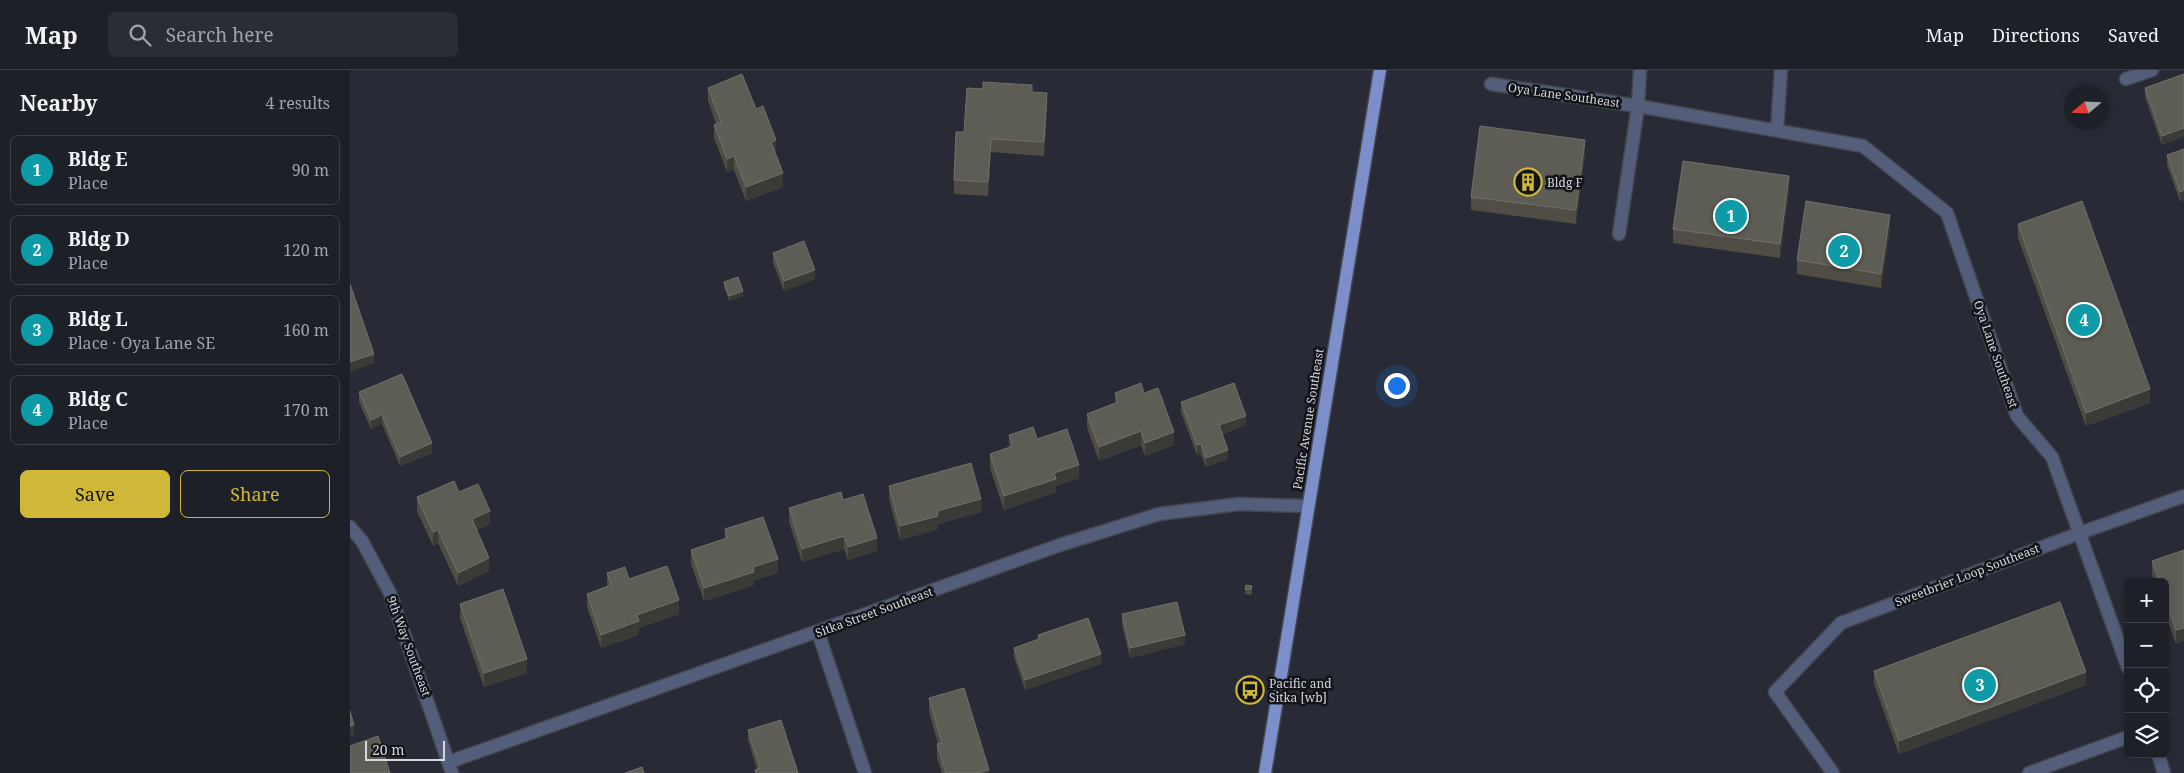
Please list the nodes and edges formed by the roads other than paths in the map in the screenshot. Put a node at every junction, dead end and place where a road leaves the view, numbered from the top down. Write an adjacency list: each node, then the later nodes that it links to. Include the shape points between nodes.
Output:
1 (1380, 70): 11 (main road, Pacific Avenue Southeast)
2 (1640, 70): 7 (street, Oya Lane Southeast)
3 (1781, 70): 8 (street)
4 (2152, 70): 5 (street)
5 (2126, 80)
6 (1491, 84): 7 (street, Oya Lane Southeast)
7 (1638, 106): 8 (street, Oya Lane Southeast); 9 (street, Oya Lane Southeast)
8 (1777, 130): 13 (street, Oya Lane Southeast, via 1863,146 1948,213 2017,416 2052,457)
9 (1619, 234)
10 (2184, 496): 13 (street, Sweetbrier Loop Southeast)
11 (1307, 506): 14 (street, Sitka Street Southeast, via 1239,504 1159,514 1060,545); 21 (main road, Pacific Avenue Southeast)
12 (350, 527): 18 (street, 9th Way Southeast, via 362,541 390,593)
13 (2080, 533): 15 (street, Oya Lane Southeast); 22 (street, Sweetbrier Loop Southeast, via 1840,623 1775,692)
14 (818, 632): 18 (street, Sitka Street Southeast); 20 (street)
15 (2124, 657)
16 (2124, 739): 19 (street)
17 (2159, 758): 23 (street)
18 (451, 768)
19 (2036, 772)
20 (865, 773)
21 (1265, 773)
22 (1833, 773)
23 (2164, 773)

